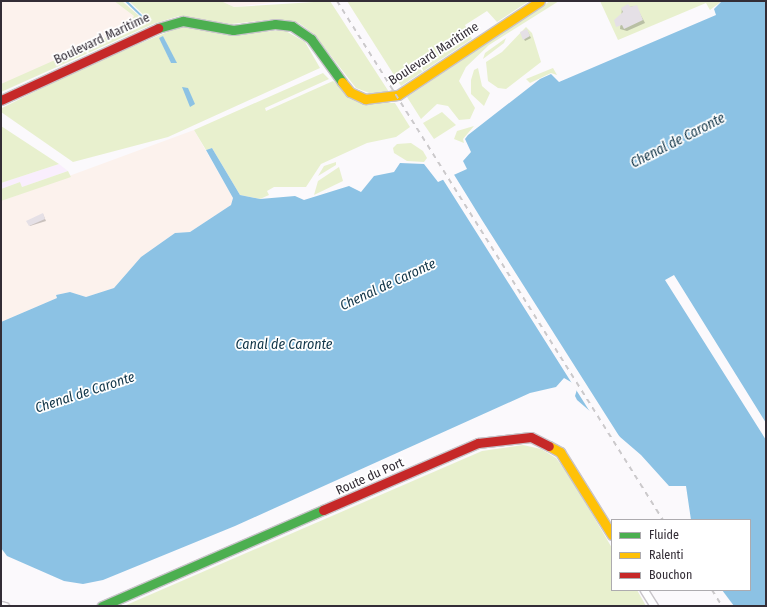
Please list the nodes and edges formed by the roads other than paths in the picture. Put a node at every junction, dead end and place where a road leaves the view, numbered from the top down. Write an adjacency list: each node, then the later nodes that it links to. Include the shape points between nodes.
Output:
1 (540, 1): 2 (street, Boulevard Maritime, via 398,94 383,100 365,99 350,92 311,39 292,26 275,24 233,30 183,21 166,24)
2 (1, 100)
3 (611, 533): 7 (street, Route du Port, via 560,452 531,437 498,438 478,443)
4 (645, 591): 8 (street)
5 (1, 605): 6 (street)
6 (5, 606)
7 (102, 606)
8 (654, 606)

